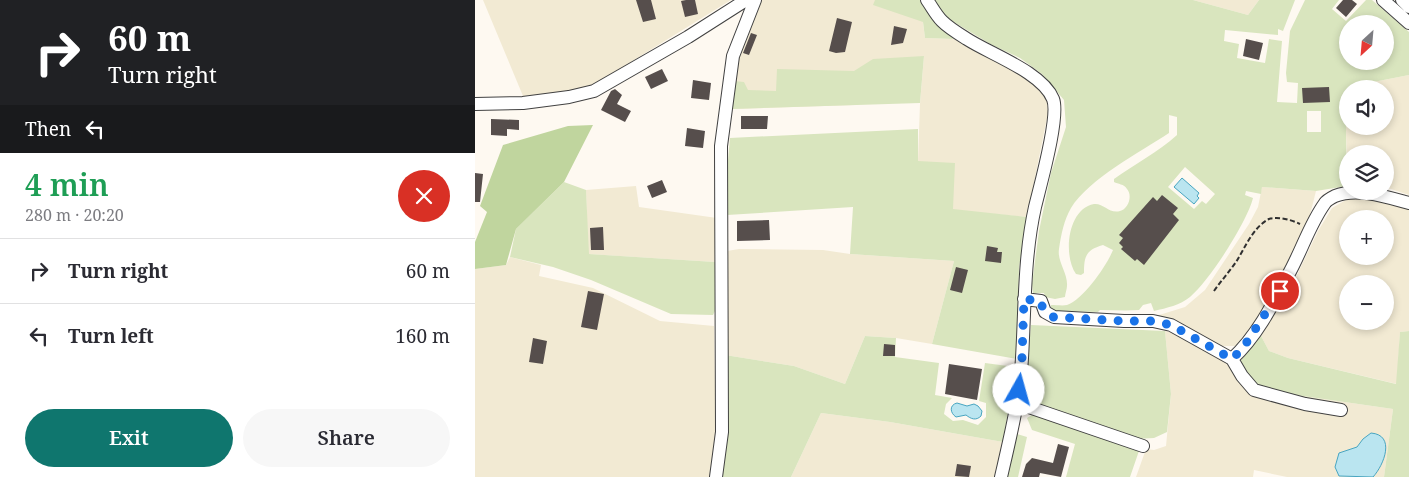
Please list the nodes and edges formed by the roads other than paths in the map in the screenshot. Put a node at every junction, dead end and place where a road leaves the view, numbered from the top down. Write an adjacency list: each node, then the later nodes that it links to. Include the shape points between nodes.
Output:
1 (746, 0): 8 (street, via 594,91 569,98)
2 (755, 0): 15 (street, via 733,56 721,146 722,432)
3 (927, 0): 10 (street, via 943,22 1032,76 1053,99 1055,117 1034,210)
4 (1383, 0): 7 (street)
5 (1402, 0): 6 (street)
6 (1409, 7)
7 (1409, 23)
8 (475, 104)
9 (1409, 203): 11 (street, via 1357,193 1326,201 1266,315)
10 (1024, 299): 11 (street, via 1041,301 1045,312 1053,317 1153,321 1171,325); 12 (street)
11 (1232, 359): 13 (street, via 1254,390)
12 (1017, 404): 14 (street); 16 (street)
13 (1341, 410)
14 (1143, 446)
15 (716, 477)
16 (1001, 477)

